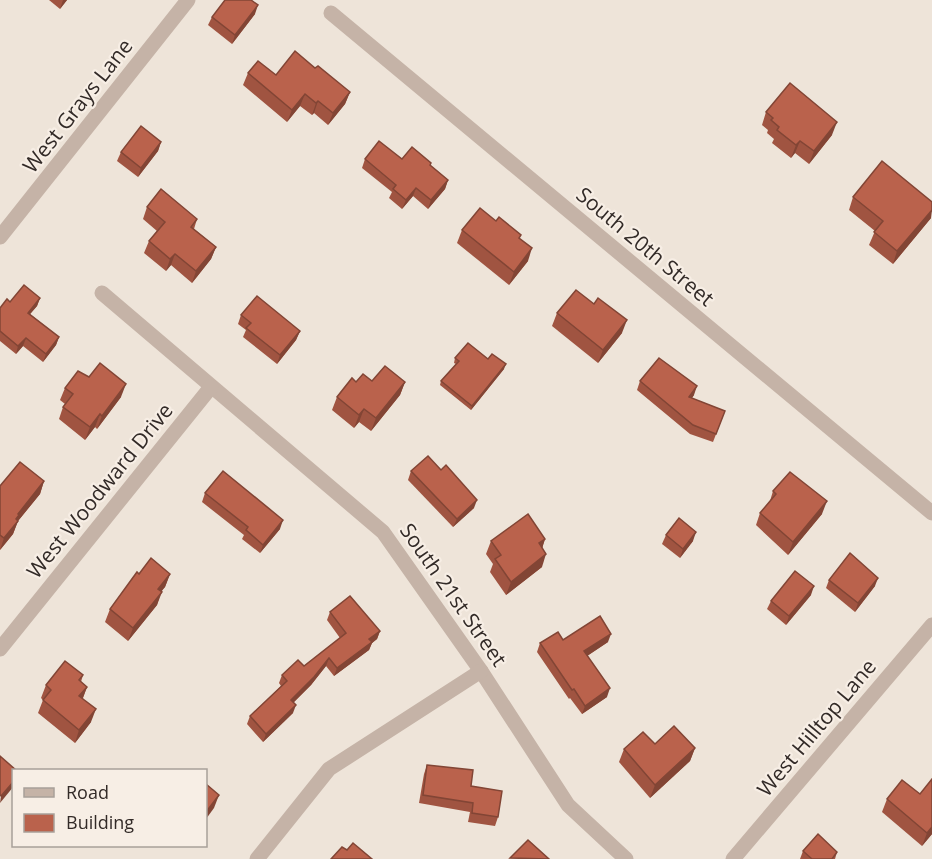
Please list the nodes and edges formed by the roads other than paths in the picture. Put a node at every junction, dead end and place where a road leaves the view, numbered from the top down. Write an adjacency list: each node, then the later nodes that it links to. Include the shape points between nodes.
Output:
1 (188, 0): 3 (street, West Grays Lane)
2 (331, 13): 6 (street, South 20th Street)
3 (0, 237)
4 (102, 293): 5 (street, South 21st Street)
5 (211, 387): 8 (street, West Woodward Drive); 9 (street, South 21st Street, via 383,532)
6 (932, 513)
7 (932, 625): 12 (street, West Hilltop Lane)
8 (0, 649)
9 (481, 671): 10 (street, via 329,769); 11 (street, South 21st Street, via 568,805)
10 (257, 859)
11 (626, 859)
12 (733, 859)

